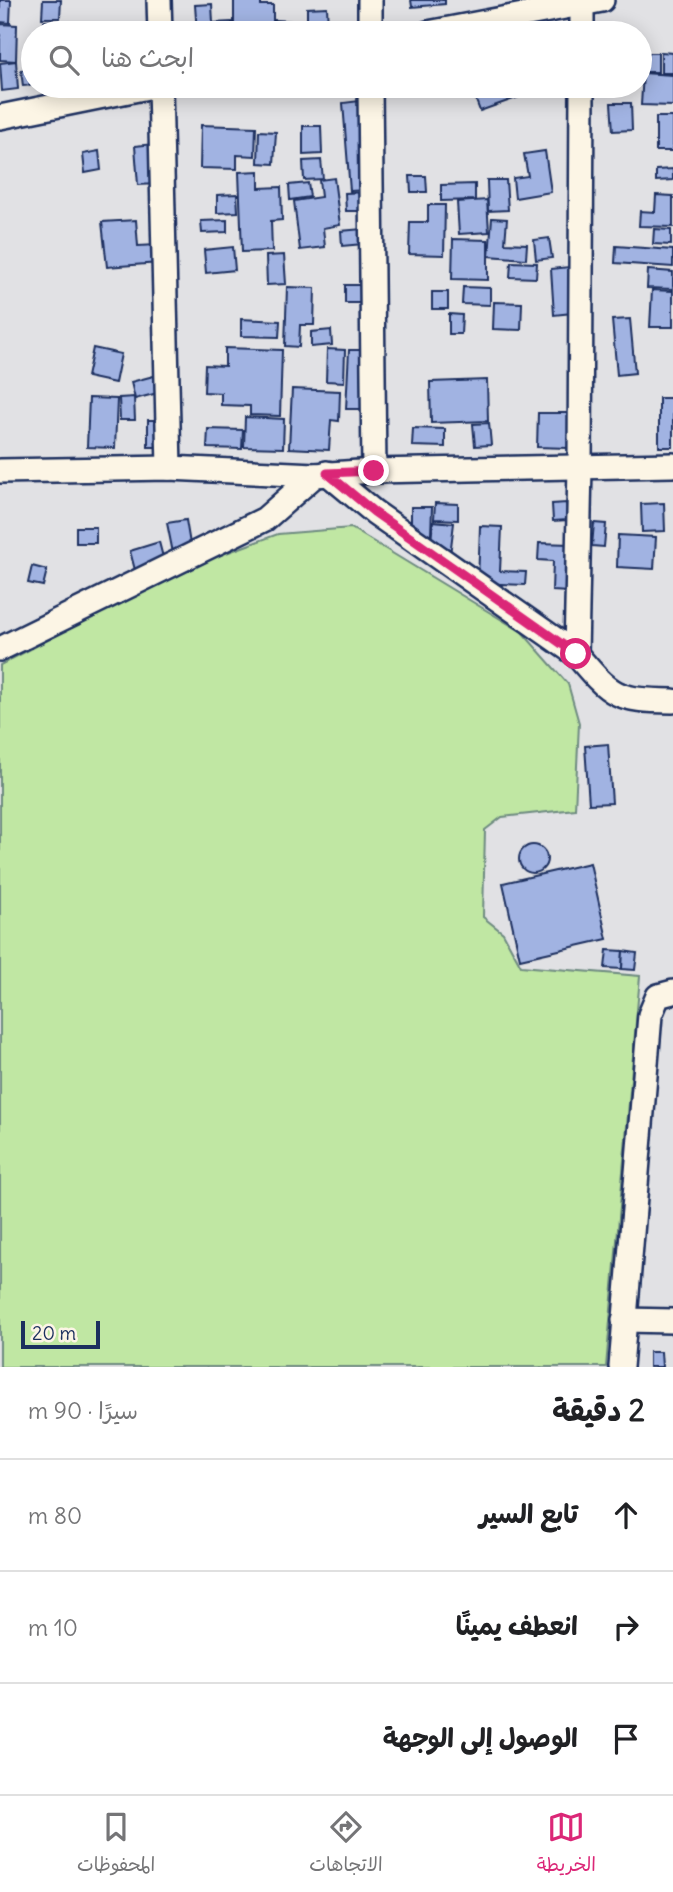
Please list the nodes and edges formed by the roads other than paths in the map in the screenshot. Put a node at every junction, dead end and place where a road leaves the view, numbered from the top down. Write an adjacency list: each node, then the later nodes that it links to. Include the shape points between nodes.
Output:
1 (159, 0): 4 (street)
2 (370, 0): 5 (street)
3 (588, 1): 6 (street); 7 (street)
4 (160, 21)
5 (370, 21)
6 (488, 21)
7 (584, 21)
8 (94, 98): 12 (street)
9 (160, 98): 15 (street)
10 (370, 98): 17 (street)
11 (582, 98): 14 (street)
12 (0, 117)
13 (673, 465): 14 (street)
14 (580, 466): 17 (street); 20 (street)
15 (169, 468): 16 (street); 18 (street)
16 (0, 471)
17 (374, 471): 18 (street)
18 (321, 474): 19 (street, via 265,519); 20 (street)
19 (0, 649)
20 (576, 654): 21 (street, via 617,697)
21 (673, 701)
22 (673, 992): 23 (street, via 658,996 650,1016)
23 (624, 1320): 24 (street); 25 (street)
24 (673, 1321)
25 (621, 1367)

